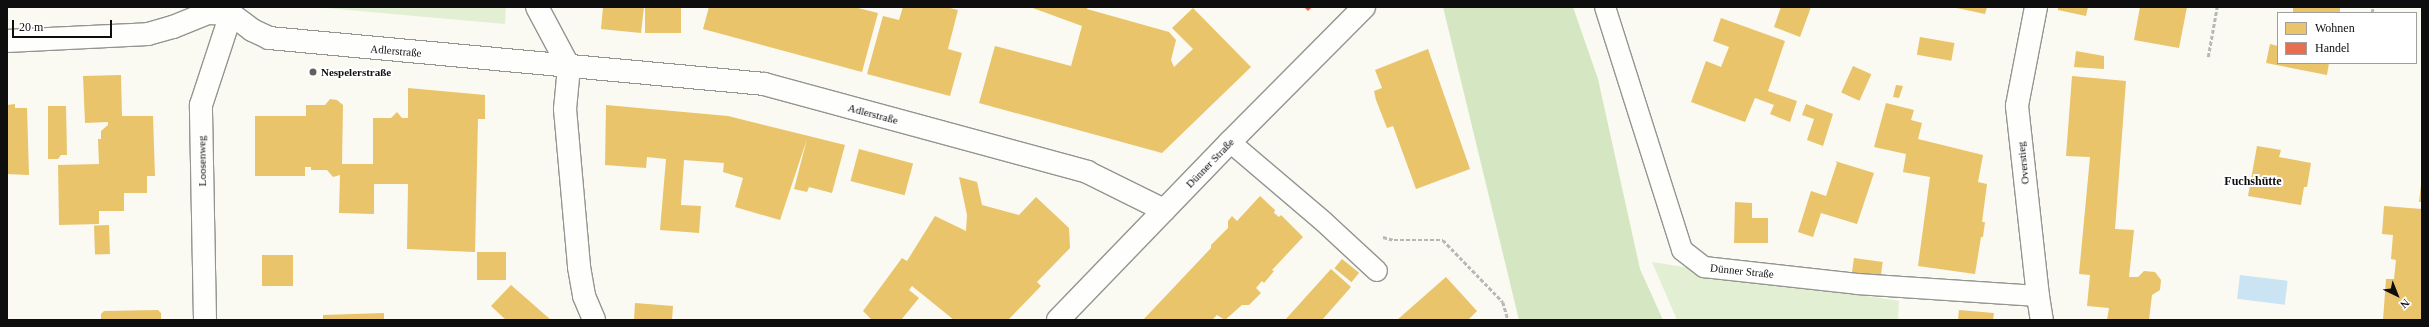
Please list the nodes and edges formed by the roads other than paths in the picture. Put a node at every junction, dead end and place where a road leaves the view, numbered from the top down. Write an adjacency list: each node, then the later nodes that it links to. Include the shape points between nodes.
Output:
1 (537, 7): 7 (street)
2 (1364, 7): 8 (street, Dünner Straße)
3 (1605, 7): 11 (lane, Dünner Straße, via 1682,250 1704,267 1857,284)
4 (2036, 7): 11 (street, Overstieg, via 2017,106)
5 (229, 11): 6 (street, via 208,13 148,34); 7 (street, Adlerstraße, via 252,30 269,38); 12 (street, Loosenweg, via 201,105)
6 (7, 41)
7 (569, 67): 9 (street, Adlerstraße, via 764,84 1087,172); 13 (street, via 565,109 579,267 584,296)
8 (1230, 142): 9 (street, Dünner Straße); 10 (lane)
9 (1164, 210): 14 (street, Dünner Straße)
10 (1377, 271)
11 (2038, 296): 15 (street, Overstieg)
12 (205, 320)
13 (594, 320)
14 (1058, 320)
15 (2042, 320)

